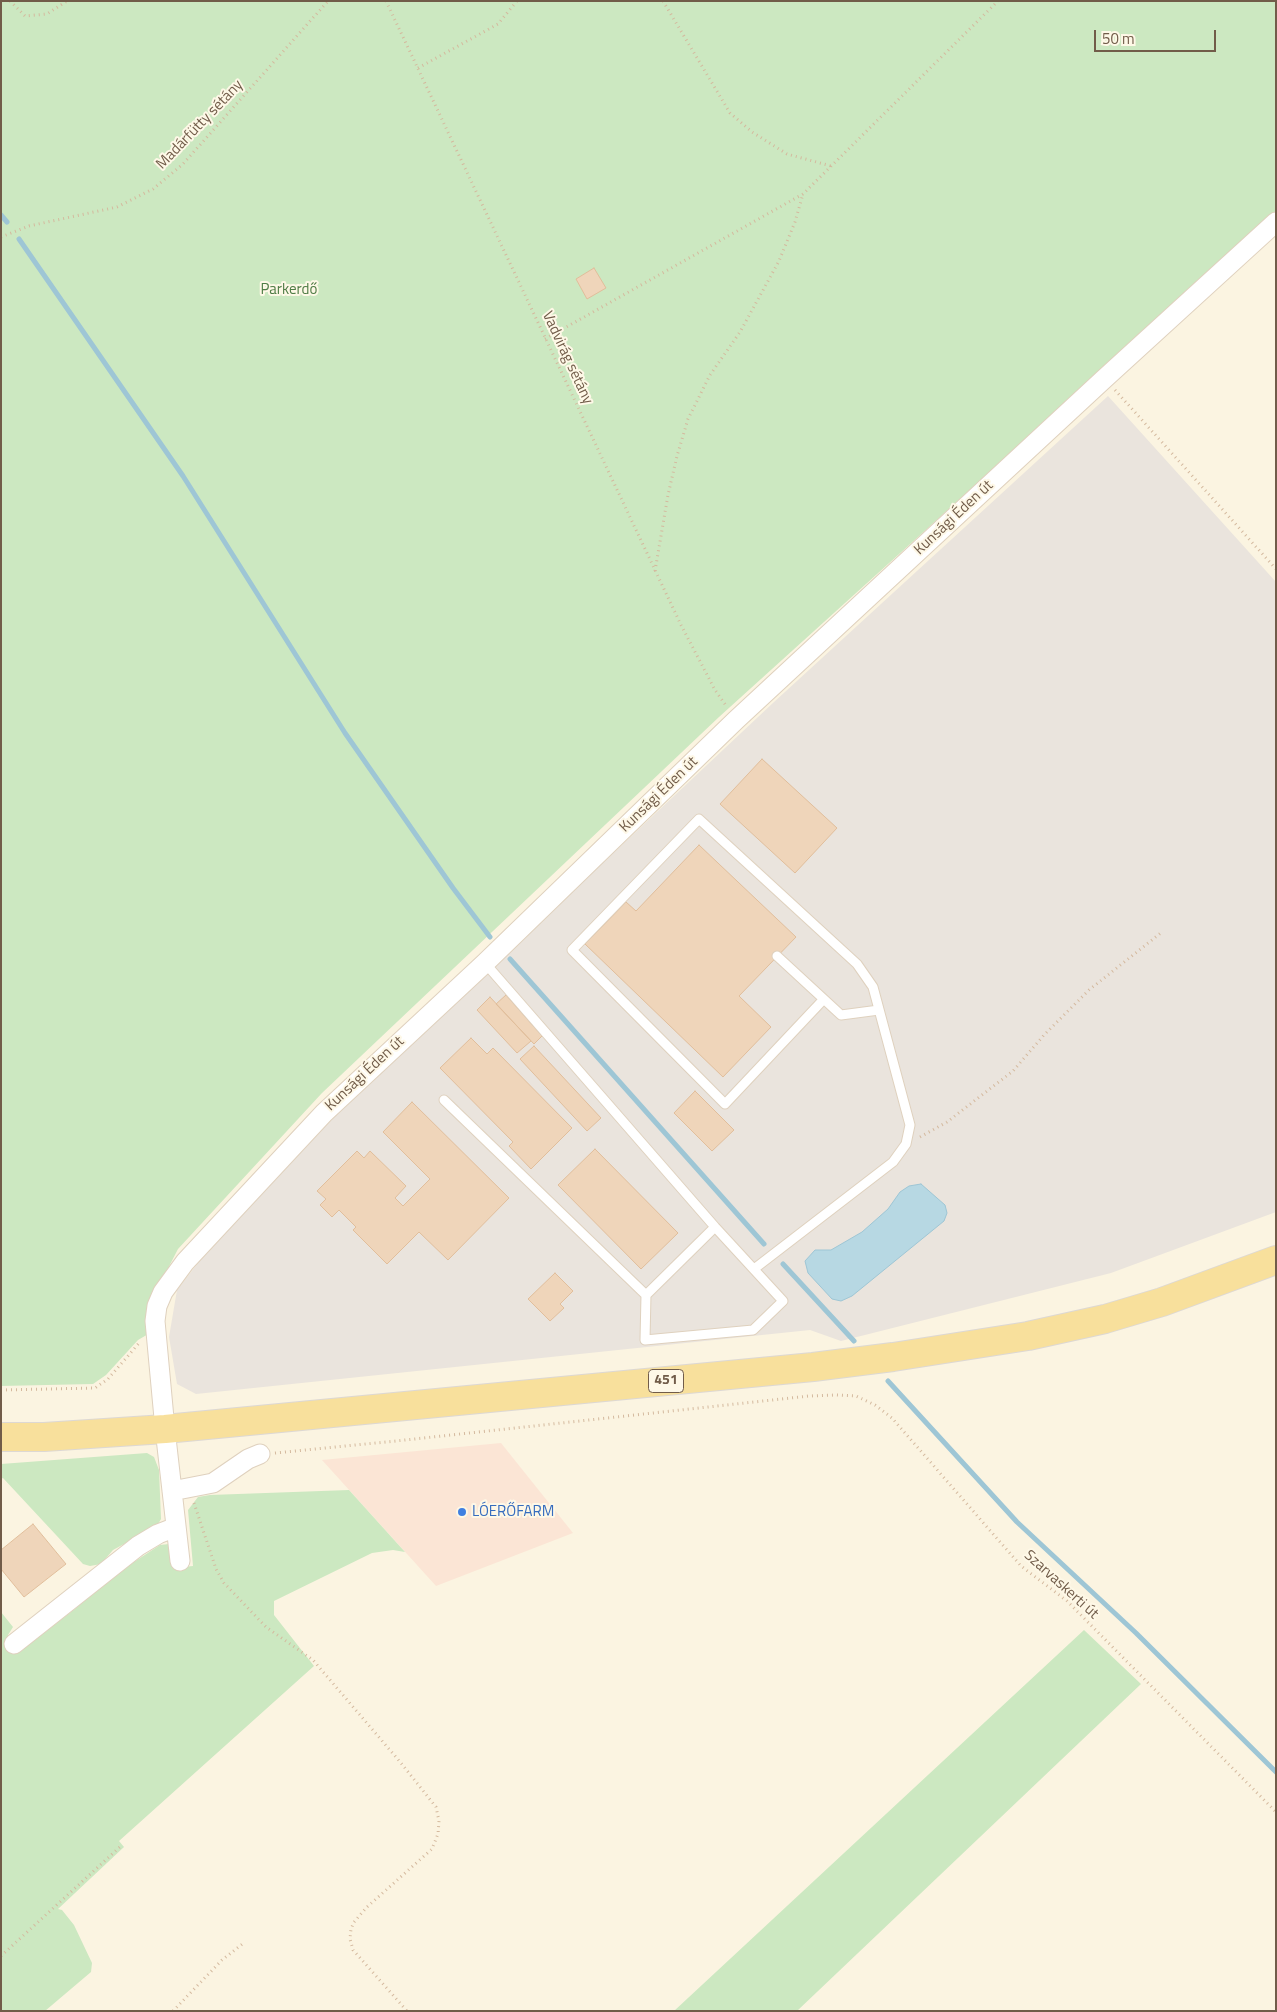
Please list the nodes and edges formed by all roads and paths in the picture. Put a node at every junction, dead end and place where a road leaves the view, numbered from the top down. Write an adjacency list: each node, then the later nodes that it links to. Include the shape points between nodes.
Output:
1 (10, 1): 2 (path, via 24,16 47,14)
2 (67, 1)
3 (328, 1): 12 (path, Madárfütty sétány, via 183,164 153,189 117,207 29,226)
4 (386, 1): 8 (path, Vadvirág sétány)
5 (517, 1): 8 (path, via 498,24)
6 (663, 1): 9 (path, via 730,113 752,132 787,154)
7 (998, 1): 9 (path)
8 (418, 68): 13 (path, Vadvirág sétány)
9 (831, 166): 10 (path)
10 (803, 194): 13 (path); 16 (path, via 779,261 740,332 710,375 688,419 668,495)
11 (1276, 222): 14 (street, Kunsági Éden út)
12 (1, 237)
13 (545, 338): 16 (path, Vadvirág sétány)
14 (1104, 378): 15 (path); 17 (street, Kunsági Éden út)
15 (1276, 569)
16 (655, 572): 17 (path, Vadvirág sétány, via 715,690)
17 (736, 720): 20 (street, Kunsági Éden út)
18 (1162, 932): 24 (path, via 1088,990 1013,1071 947,1122)
19 (777, 956): 21 (lane)
20 (485, 963): 25 (lane); 29 (street, Kunsági Éden út, via 324,1113 185,1262 168,1283 157,1306)
21 (823, 1000): 22 (lane, via 840,1015); 22 (lane, via 725,1104 572,950 699,819 856,964 873,988)
22 (879, 1010): 24 (lane, via 910,1124)
23 (444, 1100): 28 (lane)
24 (906, 1144): 27 (lane, via 893,1162)
25 (715, 1228): 27 (lane); 28 (lane)
26 (1276, 1260): 31 (main road, 451, via 1171,1299 1105,1319 965,1347 803,1368)
27 (754, 1269): 28 (lane, via 782,1301 753,1330 645,1340)
28 (646, 1295)
29 (156, 1335): 30 (path, via 141,1341 108,1379 95,1388); 31 (street, Kunsági Éden út)
30 (1, 1390)
31 (165, 1429): 33 (main road, 451); 36 (street, Kunsági Éden út)
32 (1, 1437): 33 (main road, 451)
33 (44, 1437): 34 (main road, 451)
34 (1, 1448)
35 (260, 1454): 36 (street, via 213,1482); 40 (path, Szarvaskerti út, via 809,1396 856,1396 892,1418 1021,1566 1066,1601)
36 (180, 1490): 37 (street, Kunsági Éden út); 45 (path, via 203,1527 216,1569 224,1583 266,1627 313,1660 436,1806 438,1834 432,1849 367,1907 351,1929 353,1950)
37 (176, 1527): 38 (street, Kunsági Éden út); 39 (street, via 138,1546)
38 (180, 1561)
39 (14, 1644)
40 (1276, 1812)
41 (122, 1845): 43 (path)
42 (245, 1942): 44 (path, via 222,1960)
43 (1, 1956)
44 (173, 2011)
45 (407, 2011)

